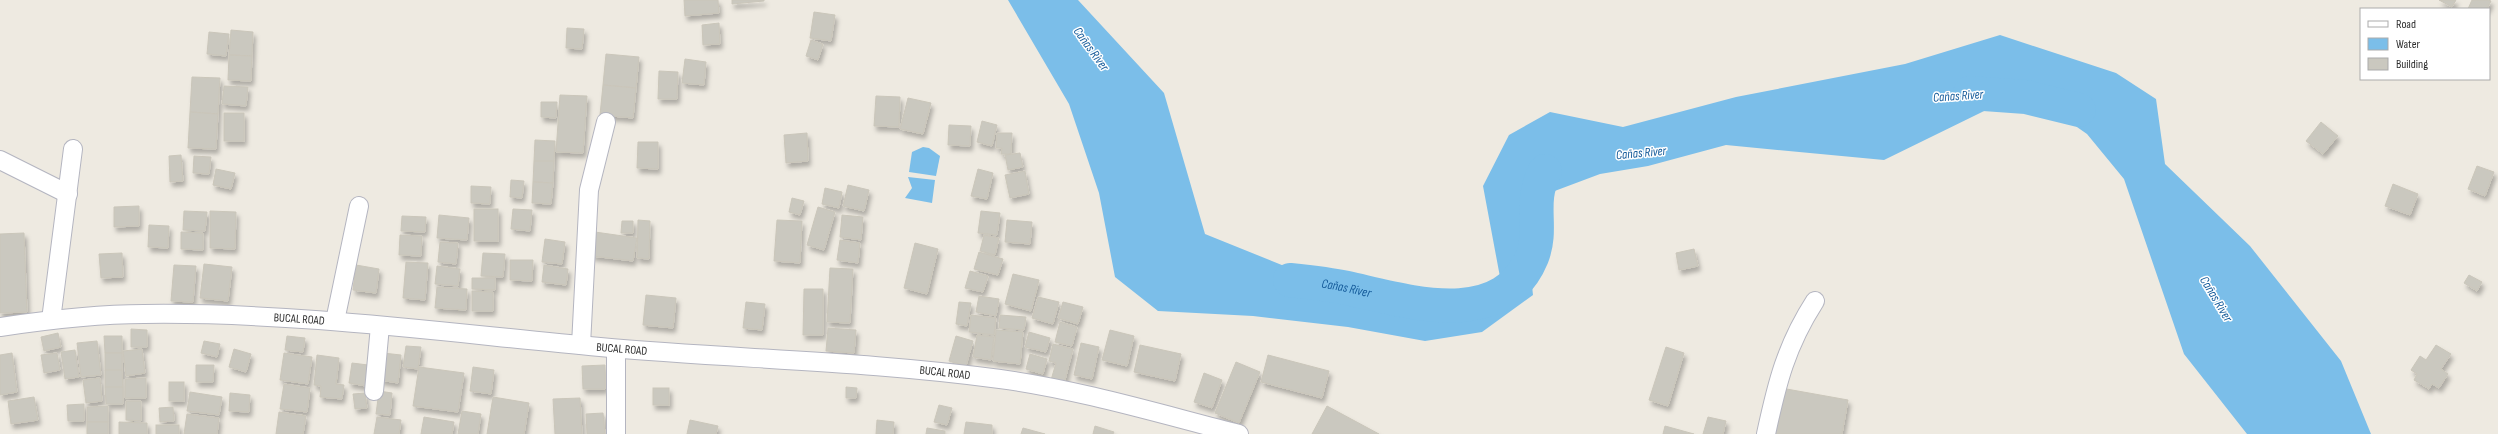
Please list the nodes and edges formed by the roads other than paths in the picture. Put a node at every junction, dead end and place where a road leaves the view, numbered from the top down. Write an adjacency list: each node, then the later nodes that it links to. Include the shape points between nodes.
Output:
1 (606, 122): 11 (street, via 589,190)
2 (73, 149): 4 (street)
3 (0, 160): 4 (street)
4 (68, 194): 7 (street)
5 (359, 206): 8 (street)
6 (1815, 301): 16 (street, via 1798,328 1780,371)
7 (51, 320): 8 (street, BUCAL ROAD, via 142,314); 10 (street, BUCAL ROAD)
8 (335, 321): 9 (street, BUCAL ROAD)
9 (380, 326): 11 (street, BUCAL ROAD); 13 (street)
10 (0, 327)
11 (581, 345): 12 (street, BUCAL ROAD)
12 (616, 348): 14 (street); 15 (street, BUCAL ROAD, via 905,369 1002,380 1106,400)
13 (374, 391)
14 (616, 434)
15 (1238, 434)
16 (1766, 434)

